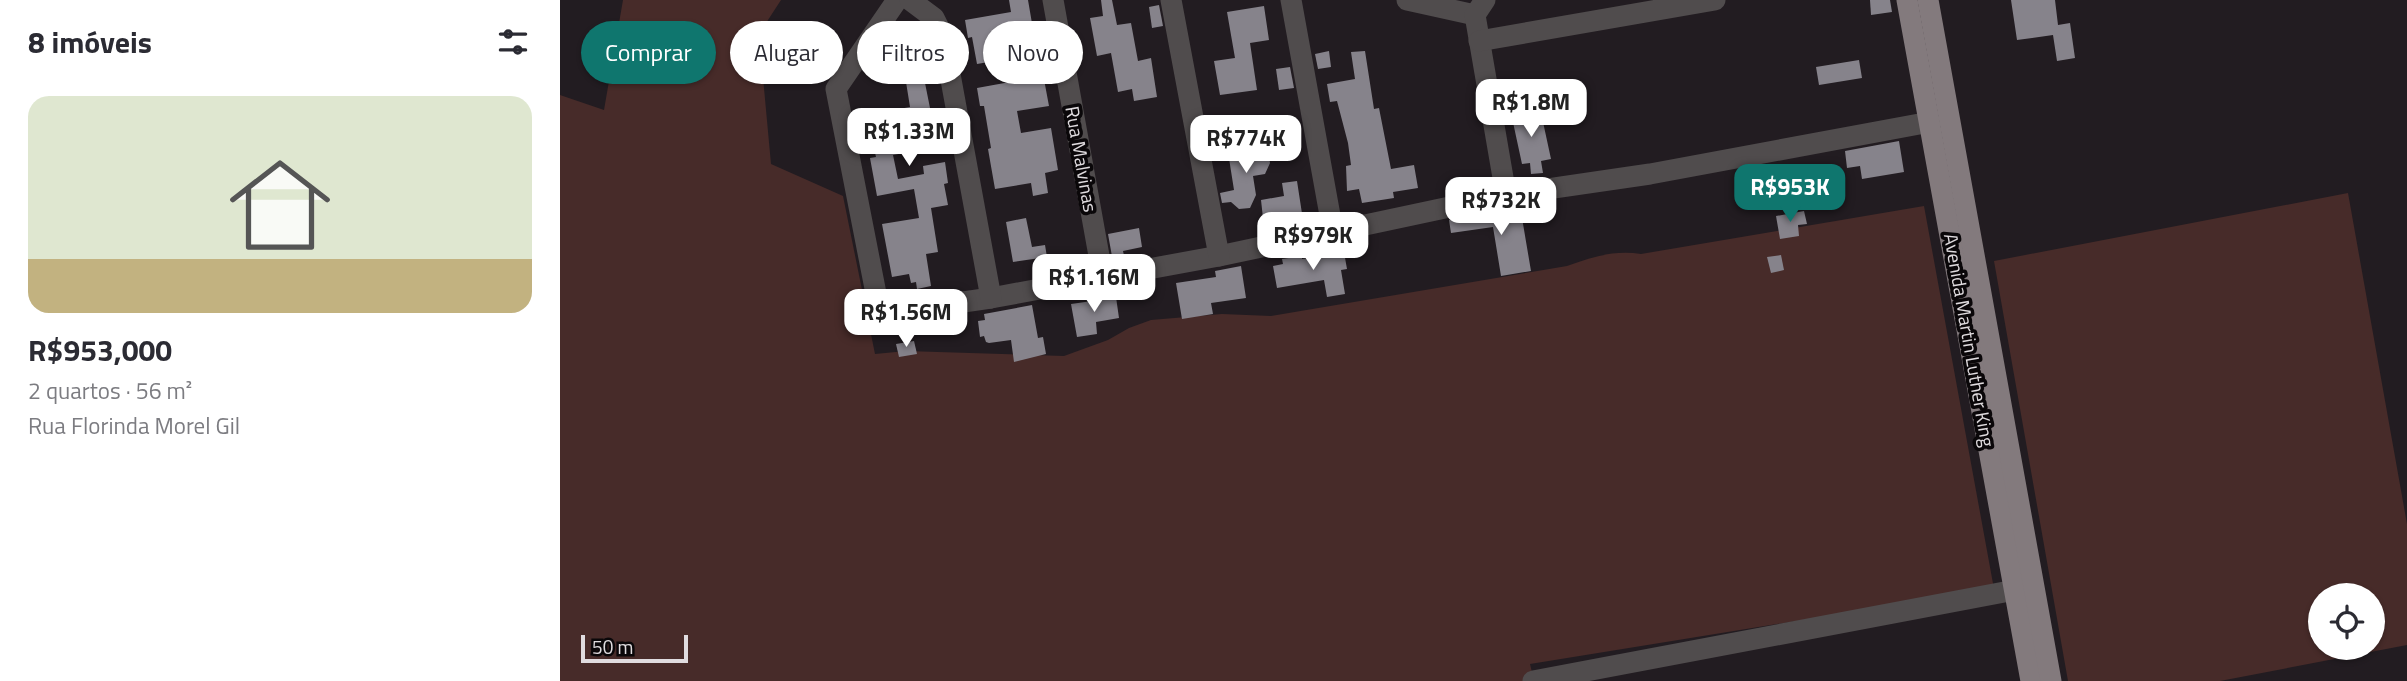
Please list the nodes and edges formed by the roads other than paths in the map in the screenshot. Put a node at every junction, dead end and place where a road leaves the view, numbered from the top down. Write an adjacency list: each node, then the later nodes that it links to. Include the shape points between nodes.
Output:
1 (897, 0): 18 (street, via 836,89 880,314)
2 (909, 0): 18 (street, via 934,18 943,36)
3 (1054, 0): 17 (street, Rua Malvinas)
4 (1171, 0): 16 (street)
5 (1291, 0): 15 (street)
6 (1407, 0): 11 (street)
7 (1716, 0): 10 (street)
8 (1907, 0): 13 (main road, Avenida Martin Luther King)
9 (1928, 0): 22 (main road, Avenida Martin Luther King)
10 (1644, 6): 12 (street)
11 (1480, 8): 12 (street)
12 (1479, 41): 14 (street)
13 (1930, 122): 14 (street, via 1650,174); 19 (main road, Avenida Martin Luther King)
14 (1506, 195): 15 (street)
15 (1333, 232): 16 (street)
16 (1219, 256): 17 (street)
17 (1103, 278): 18 (street)
18 (991, 298)
19 (2015, 590): 20 (street); 21 (main road, Avenida Martin Luther King)
20 (1533, 681)
21 (2032, 681)
22 (2051, 681)

